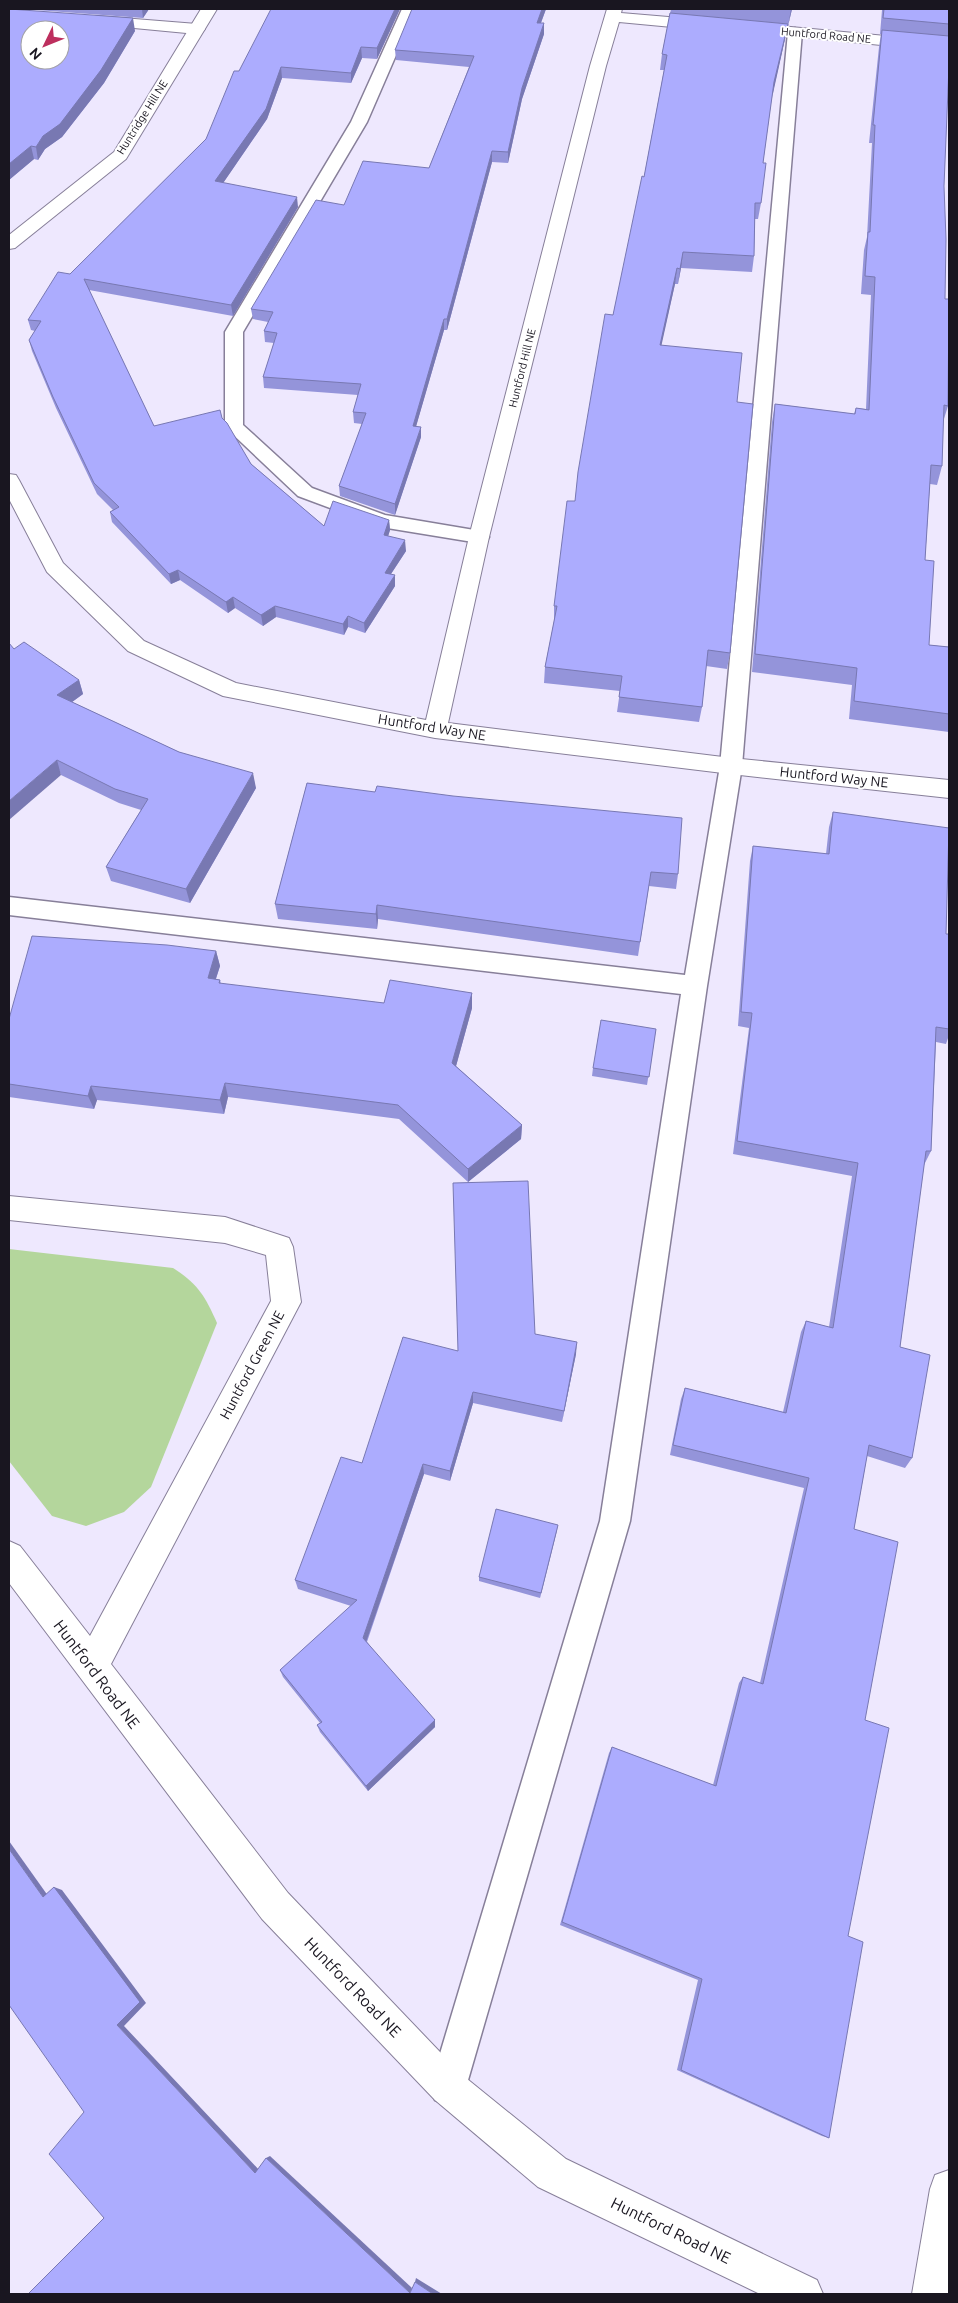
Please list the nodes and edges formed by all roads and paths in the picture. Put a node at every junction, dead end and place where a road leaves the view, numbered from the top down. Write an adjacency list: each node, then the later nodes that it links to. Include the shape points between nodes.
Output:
1 (209, 9): 7 (street, Huntridge Hill NE)
2 (409, 9): 12 (lane, via 359,122 234,332 234,427 305,492 381,521)
3 (614, 13): 5 (street); 12 (street, Huntford Hill NE)
4 (78, 19): 7 (street)
5 (719, 26)
6 (738, 28): 8 (street, Huntford Road NE)
7 (197, 29): 10 (street, Huntridge Hill NE, via 120,155)
8 (795, 32): 9 (street, Huntford Road NE); 14 (lane)
9 (949, 47)
10 (9, 244)
11 (9, 480): 13 (street, Huntford Way NE, via 54,566 136,646 231,690)
12 (479, 537): 13 (street, Huntford Hill NE)
13 (435, 730): 14 (street, Huntford Way NE)
14 (730, 766): 15 (street, Huntford Way NE); 17 (lane)
15 (949, 789)
16 (9, 906): 17 (lane)
17 (695, 986): 21 (lane, via 615,1521)
18 (9, 1208): 20 (street, Huntford Green NE, via 224,1230 279,1247 286,1302)
19 (9, 1557): 20 (street, Huntford Road NE)
20 (92, 1666): 21 (street, Huntford Road NE, via 275,1906)
21 (448, 2088): 23 (street, Huntford Road NE, via 552,2172)
22 (949, 2189): 24 (street)
23 (803, 2294)
24 (932, 2294)

